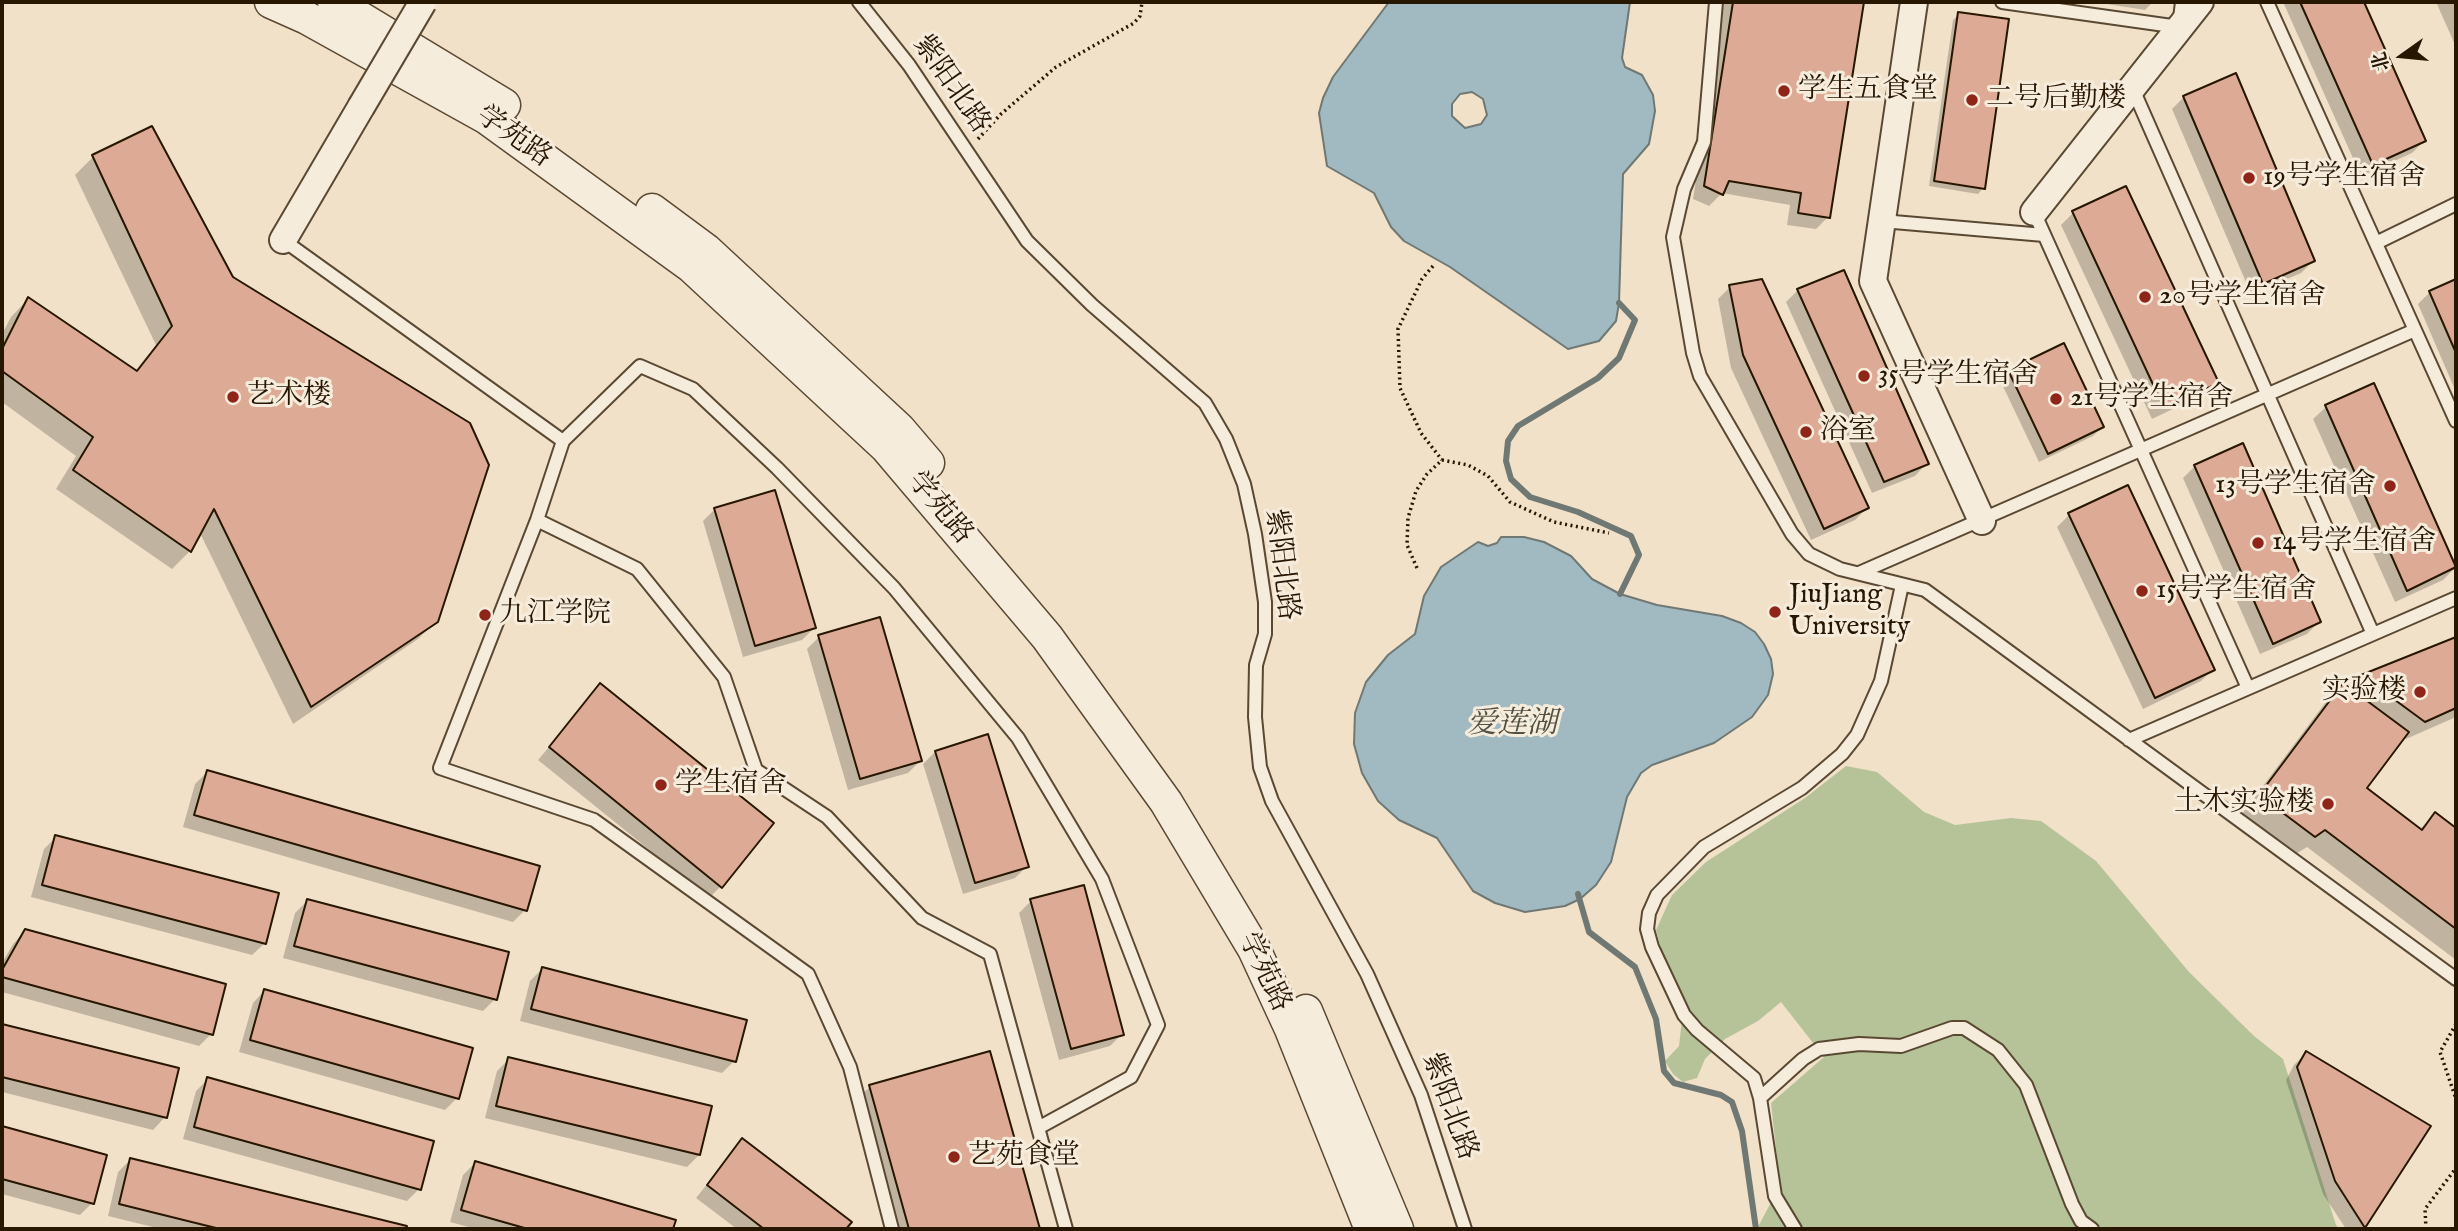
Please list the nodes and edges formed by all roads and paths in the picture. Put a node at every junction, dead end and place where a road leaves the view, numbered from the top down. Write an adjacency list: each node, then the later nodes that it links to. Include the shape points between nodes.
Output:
1 (271, 2): 44 (street, 学苑路, via 498,126 691,266 886,447 1048,636 1166,802 1254,950 1291,1029)
2 (334, 2): 45 (street, 学苑路, via 497,99 706,250 899,429 1072,635 1183,796 1269,936 1312,1023)
3 (423, 2): 17 (street, bridge)
4 (859, 2): 13 (lane, 紫阳北路, via 909,65)
5 (1142, 2): 13 (path, via 1134,23 1056,67 1001,114)
6 (1716, 2): 30 (lane, via 1704,142 1684,189 1673,237 1693,353 1700,376 1792,534 1809,554)
7 (1914, 2): 15 (street)
8 (2003, 2): 11 (lane)
9 (2200, 2): 11 (street)
10 (2267, 2): 18 (lane)
11 (2181, 14): 12 (street)
12 (2132, 87): 16 (street); 21 (lane)
13 (967, 151): 46 (lane, 紫阳北路, via 1027,241 1205,402 1226,439 1250,509 1265,601 1265,634 1256,665 1260,767 1272,801 1367,974 1394,1034 1420,1095)
14 (2456, 204): 18 (lane)
15 (1882, 220): 16 (lane); 27 (street, via 1873,281)
16 (2039, 224): 24 (lane)
17 (283, 240): 23 (lane)
18 (2376, 243): 20 (lane)
19 (1433, 265): 25 (path, via 1398,329 1400,388 1421,433)
20 (2416, 330): 21 (lane); 22 (lane)
21 (2266, 396): 24 (lane); 33 (lane)
22 (2456, 421)
23 (563, 441): 26 (lane); 40 (lane, via 640,366 693,389 894,588 1018,738 1102,879 1158,1025 1131,1077)
24 (2141, 451): 27 (lane); 34 (lane)
25 (1442, 460): 28 (path, via 1468,465 1488,476 1510,502 1554,522); 29 (path, via 1416,491 1408,518 1407,545)
26 (537, 520): 40 (lane, via 637,569 724,677 756,770 827,817 922,918 990,954); 42 (lane, via 440,768 594,820 808,974 849,1067)
27 (1982, 521): 30 (lane)
28 (1609, 533)
29 (1417, 568)
30 (1859, 573): 31 (lane)
31 (1902, 585): 35 (lane, via 1925,590); 38 (lane, via 1881,681 1857,735 1802,788 1704,847 1657,895 1649,913 1651,947 1679,1005 1697,1030 1754,1078)
32 (2456, 598): 33 (lane)
33 (2374, 634): 34 (lane)
34 (2248, 688): 35 (lane)
35 (2129, 740): 36 (lane)
36 (2456, 979)
37 (2456, 1024): 39 (path, via 2440,1052)
38 (1760, 1098): 47 (lane, via 1770,1180); 48 (lane, via 1819,1049 1858,1044 1901,1046 1964,1028 1998,1051 2026,1085 2072,1204 2081,1221)
39 (2456, 1099)
40 (1038, 1128): 43 (lane)
41 (2456, 1168): 49 (path, via 2425,1209)
42 (892, 1229)
43 (1066, 1229)
44 (1371, 1229)
45 (1397, 1229)
46 (1465, 1229)
47 (1795, 1229)
48 (2092, 1229)
49 (2426, 1229)

